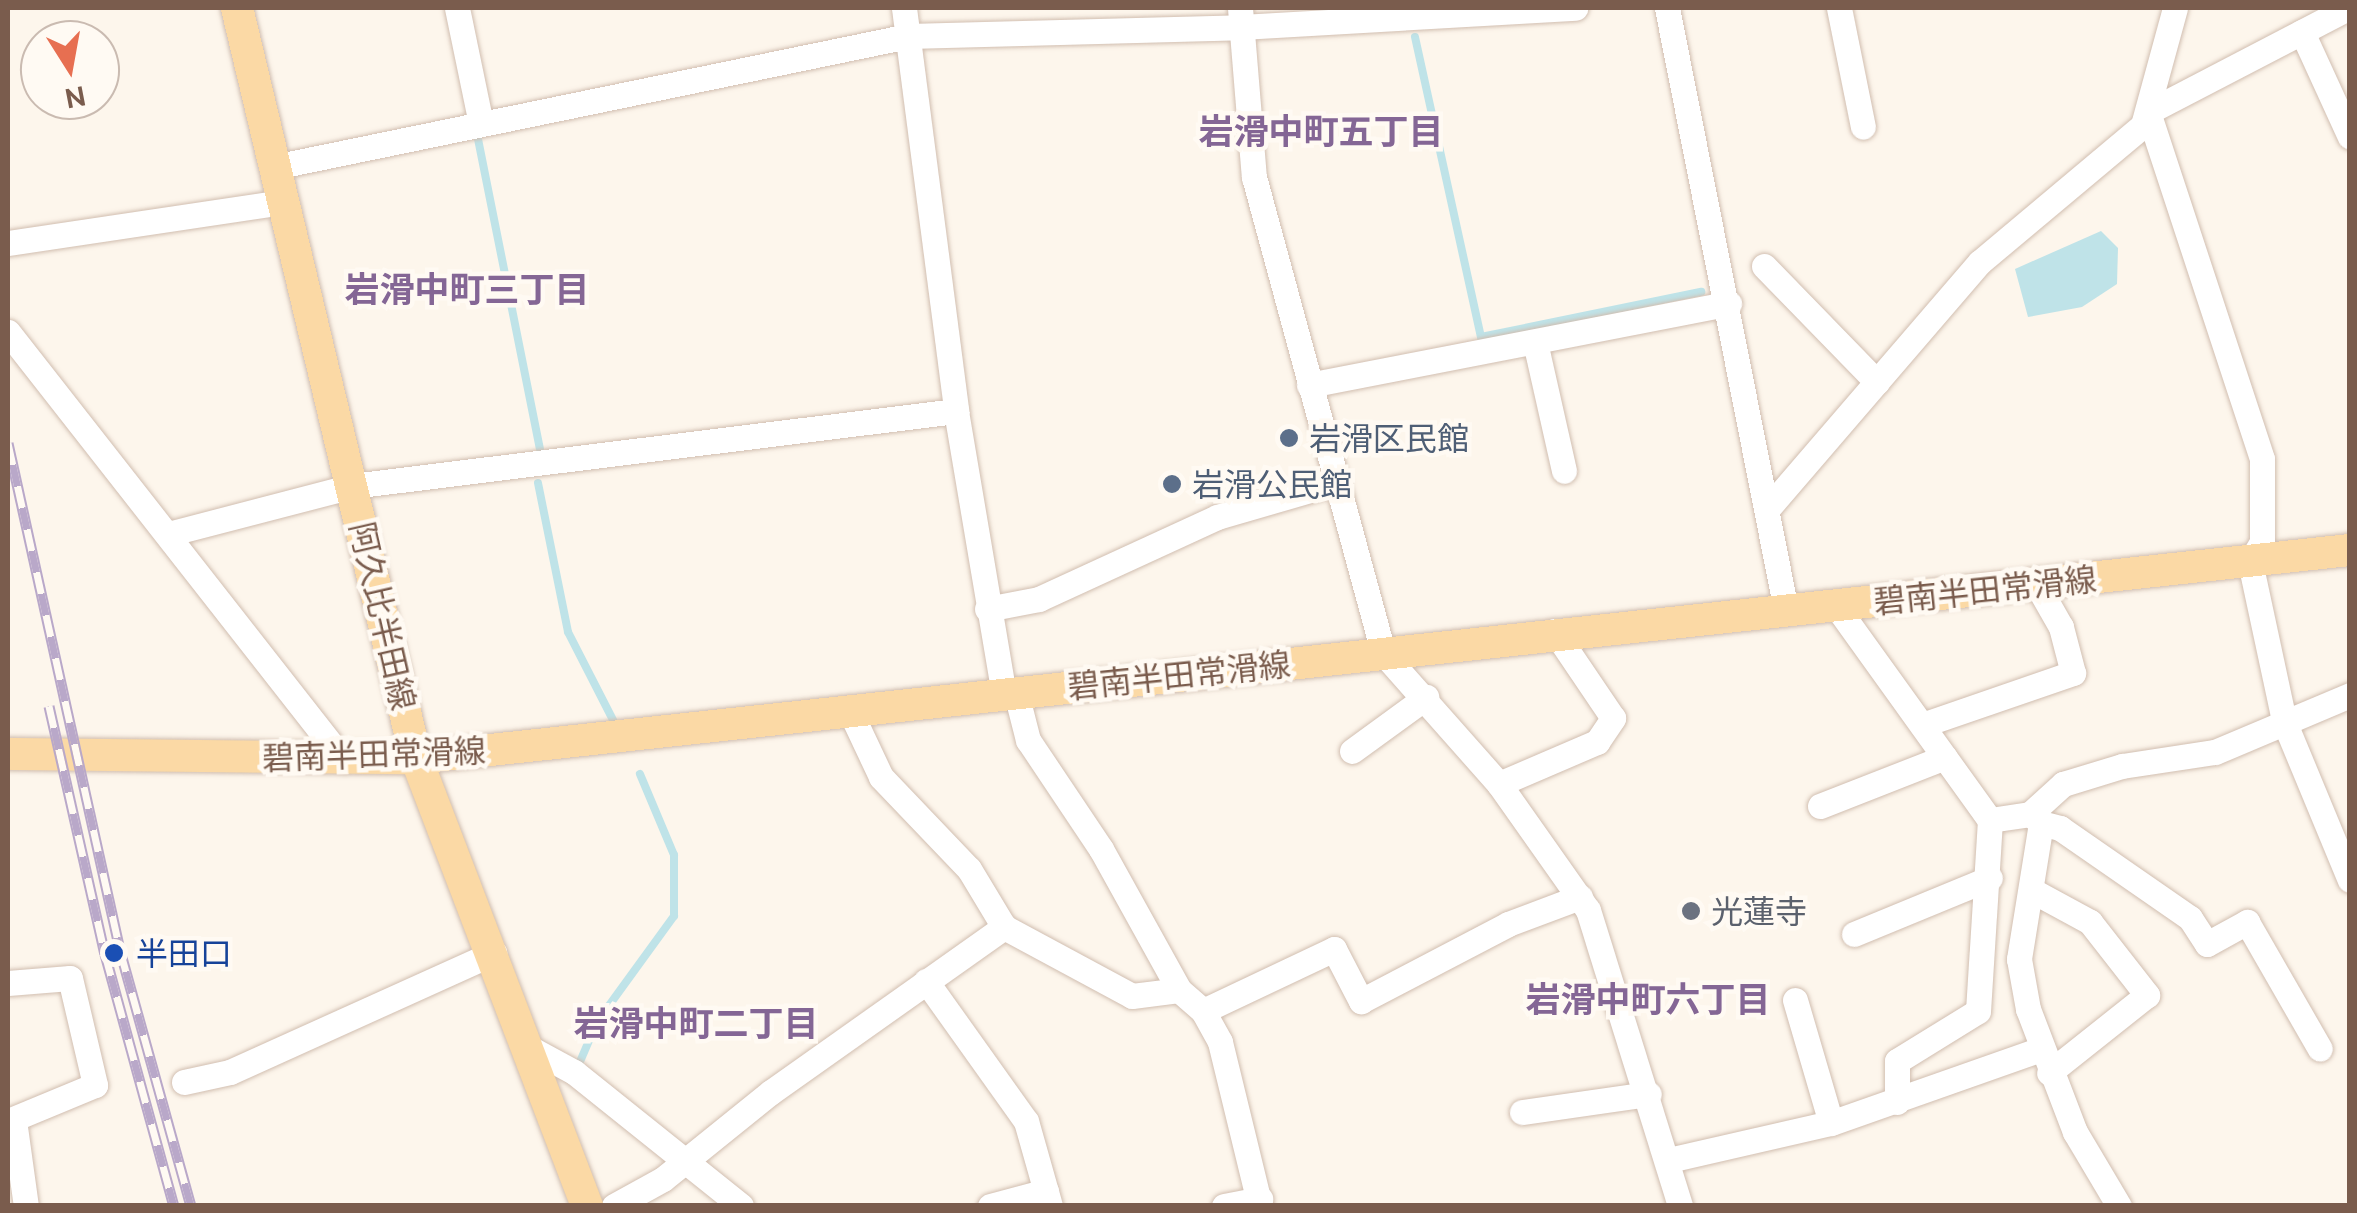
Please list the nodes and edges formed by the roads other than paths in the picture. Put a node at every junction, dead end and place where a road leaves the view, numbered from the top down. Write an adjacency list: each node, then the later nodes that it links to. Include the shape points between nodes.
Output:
1 (237, 8): 18 (main road, 阿久比半田線)
2 (457, 8): 15 (street)
3 (904, 8): 13 (street)
4 (1575, 8): 9 (street)
5 (1667, 8): 22 (street)
6 (1838, 8): 16 (street)
7 (2175, 8): 14 (street)
8 (2348, 8): 12 (street)
9 (1480, 11): 10 (street)
10 (1241, 17): 11 (street); 26 (street, via 1254,177)
11 (1064, 20): 13 (street)
12 (2302, 32): 14 (street); 17 (street)
13 (908, 36): 15 (street); 27 (street)
14 (2148, 112): 25 (street, via 2143,125 1980,262); 34 (street, via 2265,472 2262,542)
15 (480, 124): 18 (street)
16 (1863, 127)
17 (2350, 138)
18 (274, 167): 19 (main road, 阿久比半田線)
19 (282, 202): 20 (street); 30 (main road, 阿久比半田線)
20 (8, 243)
21 (1764, 266): 25 (street)
22 (1729, 303): 24 (street); 31 (street)
23 (8, 332): 32 (street)
24 (1535, 342): 26 (street); 28 (street)
25 (1876, 382): 31 (street)
26 (1309, 385): 29 (street)
27 (956, 411): 30 (street); 37 (street)
28 (1564, 472)
29 (1334, 482): 37 (street, via 1216,517 1039,599); 40 (street)
30 (352, 486): 32 (street); 50 (main road, 阿久比半田線)
31 (1769, 507): 38 (street)
32 (168, 534): 51 (street)
33 (2350, 550): 34 (main road, 碧南半田常滑線)
34 (2250, 562): 35 (main road, 碧南半田常滑線); 45 (street)
35 (2037, 585): 36 (main road, 碧南半田常滑線); 46 (street, via 2061,628 2073,673)
36 (1836, 606): 38 (main road, 碧南半田常滑線); 46 (street)
37 (987, 609): 41 (street)
38 (1786, 610): 39 (main road, 碧南半田常滑線)
39 (1554, 631): 40 (main road, 碧南半田常滑線); 52 (street, via 1613,718 1597,742)
40 (1383, 653): 41 (main road, 碧南半田常滑線); 43 (street)
41 (1010, 694): 44 (main road, 碧南半田常滑線); 65 (street, via 1028,740 1102,849)
42 (2350, 694): 45 (street)
43 (1426, 697): 47 (street); 52 (street)
44 (850, 711): 50 (main road, 碧南半田常滑線); 60 (street, via 881,777 968,869)
45 (2284, 721): 54 (street, via 2198,757 2122,766 2064,784); 57 (street)
46 (1922, 725): 49 (street)
47 (1352, 751)
48 (8, 754): 51 (main road, 碧南半田常滑線)
49 (1945, 757): 53 (street); 55 (street)
50 (416, 758): 51 (main road, 碧南半田常滑線); 62 (main road, 阿久比半田線)
51 (344, 761)
52 (1499, 784): 59 (street)
53 (1820, 806)
54 (2036, 818): 55 (street); 58 (street); 69 (street, via 2190,918 2207,944 2247,922)
55 (1990, 820): 56 (street)
56 (1990, 878): 61 (street); 73 (street, via 1978,1010 1897,1062)
57 (2350, 880)
58 (2034, 892): 70 (street, via 2018,959); 70 (street, via 2090,922 2147,995)
59 (1580, 898): 67 (street, via 1508,924 1362,1001 1334,949); 72 (street)
60 (1004, 927): 63 (street); 65 (street, via 1132,996)
61 (1854, 934)
62 (494, 953): 68 (main road, 阿久比半田線); 71 (street, via 230,1072)
63 (926, 981): 77 (street); 79 (street, via 1026,1121)
64 (8, 983): 75 (street, via 70,978 95,1085)
65 (1179, 990): 67 (street)
66 (1795, 1000): 76 (street)
67 (1203, 1011): 80 (street, via 1239,1099)
68 (526, 1046): 77 (street, via 574,1072); 82 (main road, 阿久比半田線)
69 (2320, 1048)
70 (2045, 1061): 73 (street); 88 (street)
71 (184, 1082)
72 (1650, 1094): 74 (street); 78 (street)
73 (1897, 1102): 76 (street)
74 (1522, 1112)
75 (11, 1121): 81 (street)
76 (1831, 1124): 78 (street)
77 (687, 1160): 83 (street); 84 (street)
78 (1669, 1160): 87 (street)
79 (1048, 1198): 85 (street)
80 (1260, 1202): 86 (street)
81 (26, 1206)
82 (587, 1206)
83 (614, 1206)
84 (741, 1206)
85 (990, 1206)
86 (1224, 1206)
87 (1680, 1206)
88 (2118, 1206)

